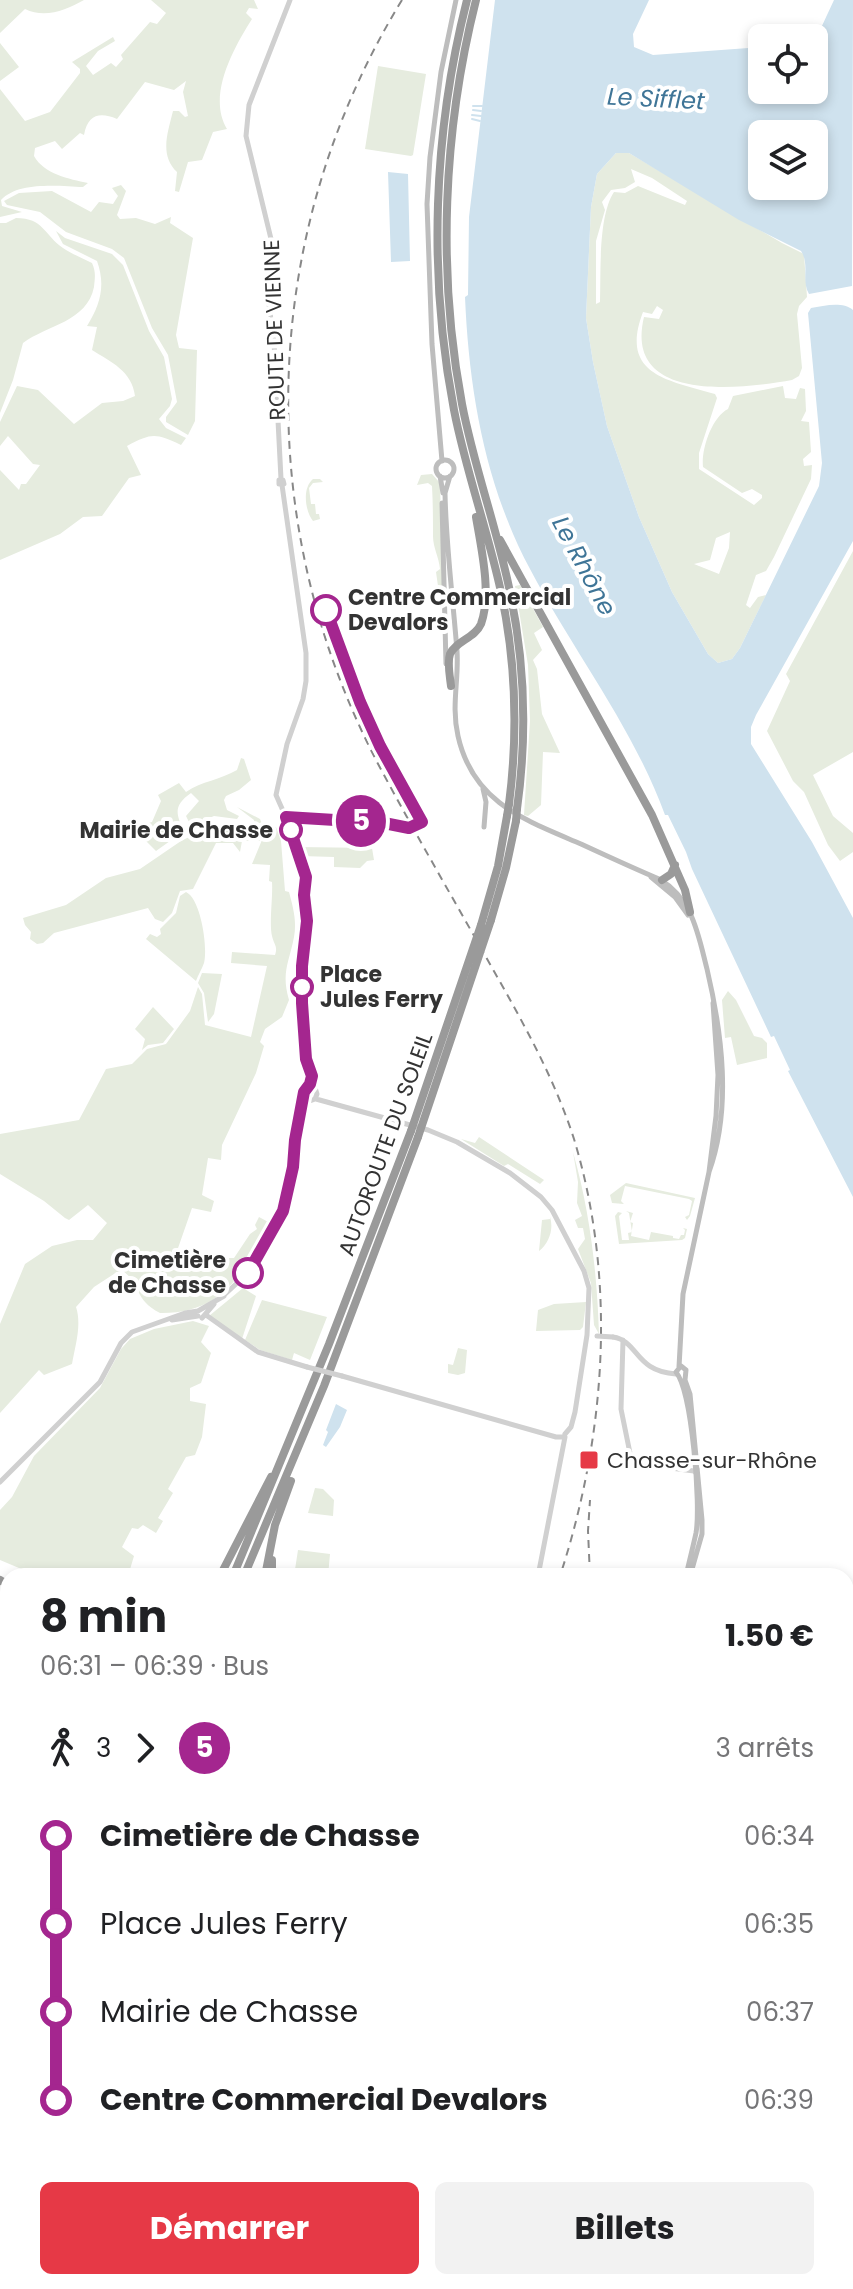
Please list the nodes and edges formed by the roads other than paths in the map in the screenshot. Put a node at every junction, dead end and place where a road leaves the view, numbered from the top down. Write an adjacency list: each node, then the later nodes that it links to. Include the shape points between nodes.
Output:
1 (290, 0): 22 (street, ROUTE DE VIENNE, via 249,105 246,136 272,243 268,298 281,482 306,653 306,681 277,798 306,877 302,1003)
2 (456, 0): 5 (main road, via 441,72 427,204 437,411)
3 (467, 0): 8 (highway, AUTOROUTE DU SOLEIL, via 447,104 438,234 448,370)
4 (476, 0): 9 (highway, AUTOROUTE DU SOLEIL, via 452,129 447,261 462,401)
5 (445, 461): 6 (main road, via 437,467); 7 (main road, via 454,468)
6 (440, 476): 7 (main road); 11 (main road, via 444,657)
7 (450, 476): 10 (main road, via 445,503)
8 (475, 496): 10 (highway, via 483,611 480,627); 14 (highway, AUTOROUTE DU SOLEIL, via 502,593 510,648)
9 (496, 536): 14 (highway, AUTOROUTE DU SOLEIL, via 522,673 523,737); 17 (highway, via 640,791)
10 (457, 649): 11 (highway); 12 (main road)
11 (451, 686): 12 (main road)
12 (454, 696): 13 (main road, via 461,745)
13 (481, 784): 16 (main road); 18 (main road, via 521,819)
14 (513, 807): 15 (highway, AUTOROUTE DU SOLEIL, bridge)
15 (512, 819): 23 (highway, AUTOROUTE DU SOLEIL, bridge); 23 (highway, AUTOROUTE DU SOLEIL, bridge, via 506,868 491,920)
16 (484, 827)
17 (675, 865): 19 (highway); 20 (highway)
18 (647, 874): 19 (main road); 21 (main road, via 680,903)
19 (662, 880): 20 (main road)
20 (690, 912): 21 (main road)
21 (699, 938): 27 (main road, via 713,993 718,1075 709,1172 683,1294)
22 (311, 1094): 24 (street, via 283,1211 250,1271); 25 (street, via 457,1142 541,1197 587,1280)
23 (414, 1134): 28 (highway, AUTOROUTE DU SOLEIL); 32 (highway, AUTOROUTE DU SOLEIL)
24 (202, 1314): 33 (street, bridge, via 258,1352); 35 (street, via 163,1320 126,1337 100,1382)
25 (587, 1335): 26 (street, bridge); 31 (street)
26 (623, 1340): 27 (street, via 644,1363); 34 (street, via 620,1393 631,1460)
27 (680, 1371): 29 (main road); 30 (main road)
28 (324, 1386): 36 (highway); 39 (highway, AUTOROUTE DU SOLEIL)
29 (687, 1399): 30 (main road); 34 (main road)
30 (692, 1410): 34 (main road)
31 (575, 1412): 33 (street); 33 (street, via 572,1428)
32 (293, 1433): 37 (highway); 38 (highway, AUTOROUTE DU SOLEIL)
33 (564, 1435): 42 (street)
34 (697, 1474): 43 (main road, via 702,1534)
35 (0, 1482)
36 (280, 1508): 40 (highway); 41 (highway)
37 (224, 1568)
38 (234, 1568)
39 (247, 1568)
40 (266, 1568)
41 (273, 1568)
42 (539, 1568)
43 (691, 1568)

